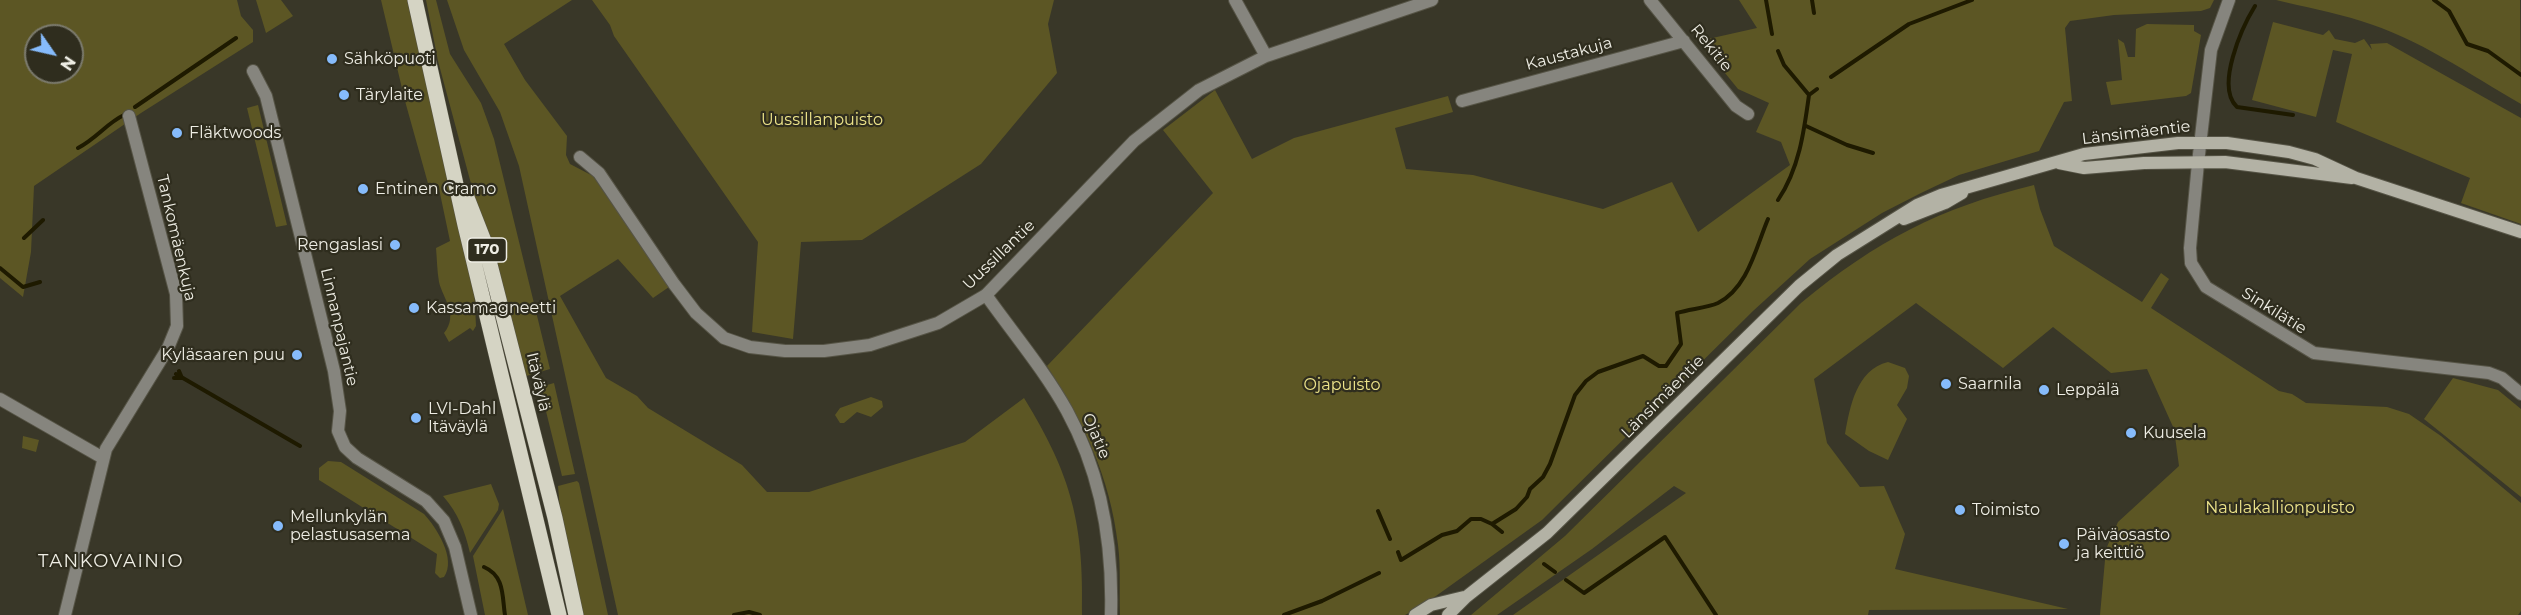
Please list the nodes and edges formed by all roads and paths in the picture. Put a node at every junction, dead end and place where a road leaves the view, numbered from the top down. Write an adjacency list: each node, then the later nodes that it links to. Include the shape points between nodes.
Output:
1 (415, 0): 14 (main road, Itäväylä / 170)
2 (1235, 0): 7 (street)
3 (1432, 0): 7 (street, Uussillantie)
4 (1650, 0): 6 (street, Rekitie)
5 (2229, 0): 12 (street, Sinkilätie, via 2211,50)
6 (1684, 41): 9 (street, Kaustakuja); 10 (street, Rekitie, via 1736,106)
7 (1266, 57): 19 (street, Uussillantie, via 1193,94 1134,141)
8 (253, 71): 25 (street, Linnanpajantie, via 266,96 336,383 338,431 345,447 357,458 426,501 444,521 455,547)
9 (1462, 100)
10 (1748, 114)
11 (129, 116): 22 (street, Tankomäenkuja, via 176,294 177,326)
12 (2200, 142): 15 (main road, Länsimäentie, via 2084,154); 16 (street, Sinkilätie); 17 (main road, Länsimäentie, via 2289,152 2316,159)
13 (580, 157): 19 (street, Uussillantie, via 599,173 696,313 710,328 733,342 785,351 870,345 938,323)
14 (453, 161): 26 (main road, Itäväylä / 170); 27 (main road, Itäväylä / 170, via 484,241)
15 (2059, 163): 16 (main road, Länsimäentie, via 2084,168); 23 (main road, Länsimäentie, via 1981,182 1945,203 1886,225 1837,255 1799,286 1547,533)
16 (2198, 163): 17 (main road, Länsimäentie, via 2254,165); 20 (street, Sinkilätie, via 2190,248 2192,262 2206,287 2314,353 2489,373)
17 (2356, 178): 18 (main road, Länsimäentie)
18 (2521, 232)
19 (986, 295): 28 (street, Ojatie, via 1066,409 1091,464 1105,522)
20 (2521, 394)
21 (0, 399): 22 (street)
22 (103, 458): 24 (street, Tankomäenkuja)
23 (1466, 597): 29 (main road, Länsimäentie, via 1431,605); 30 (main road, Länsimäentie)
24 (65, 615)
25 (471, 615)
26 (559, 615)
27 (576, 615)
28 (1111, 615)
29 (1415, 615)
30 (1448, 615)

